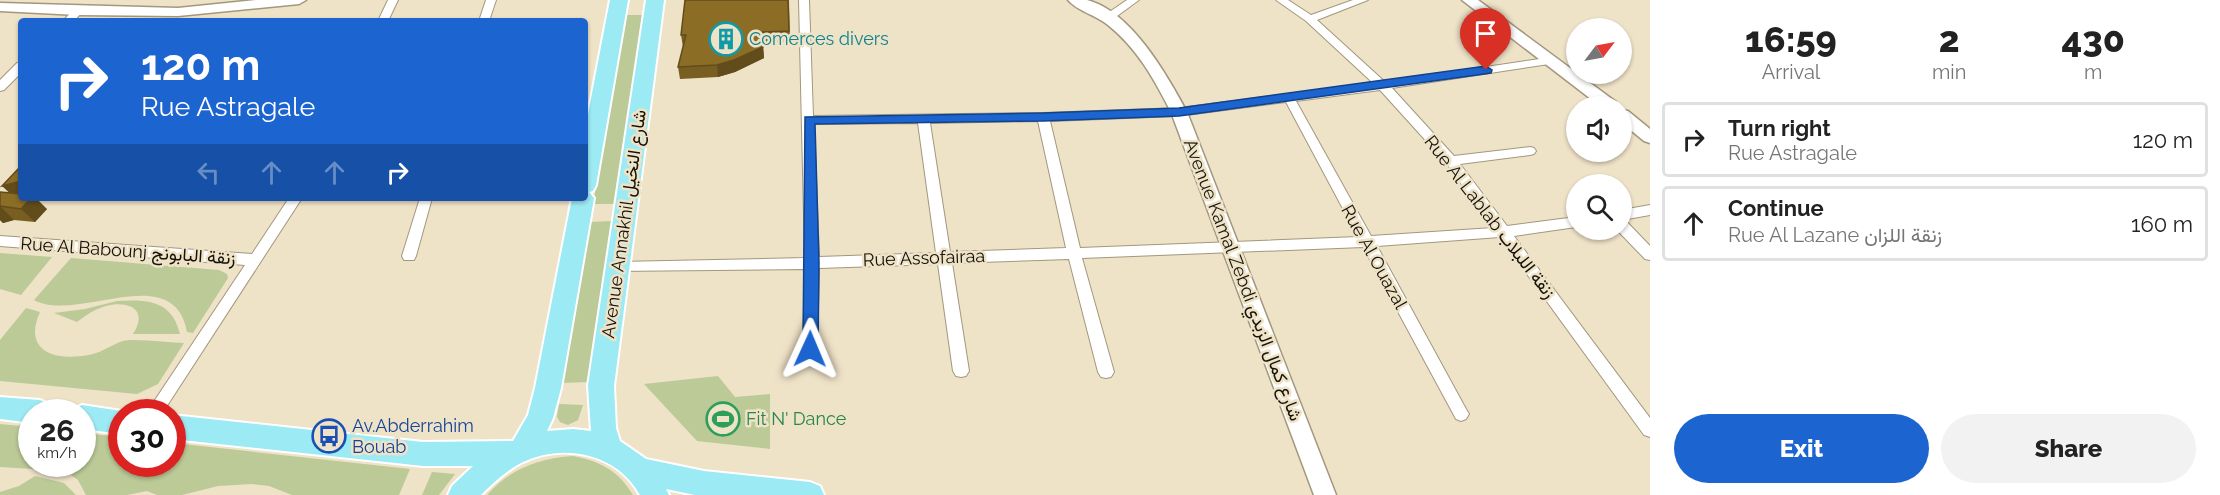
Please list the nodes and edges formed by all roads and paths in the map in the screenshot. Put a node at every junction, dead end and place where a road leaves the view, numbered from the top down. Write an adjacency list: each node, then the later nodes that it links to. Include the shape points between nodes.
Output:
1 (294, 0): 2 (street); 15 (street)
2 (299, 0)
3 (393, 0): 17 (street)
4 (491, 0): 18 (street)
5 (619, 0): 33 (main road)
6 (655, 0): 52 (main road, Avenue Annakhil شارع النخيل)
7 (804, 0): 29 (street)
8 (1075, 0): 16 (street, Avenue Kamal Zebdi شارع كمال الزبدي)
9 (1134, 0): 16 (street)
10 (1281, 0): 19 (street, Rue Al Lablab زنقة اللبلاب)
11 (1364, 0): 19 (street)
12 (1469, 0): 20 (street)
13 (0, 7): 14 (street)
14 (73, 16): 15 (street)
15 (175, 16)
16 (1109, 16): 26 (street, Avenue Kamal Zebdi شارع كمال الزبدي, via 1142,48)
17 (385, 18)
18 (485, 18)
19 (1310, 20): 22 (street, Rue Al Lablab زنقة اللبلاب)
20 (1549, 60): 22 (street); 24 (street)
21 (18, 69): 23 (street)
22 (1383, 86): 25 (street); 34 (street, Rue Al Lablab زنقة اللبلاب)
23 (0, 87)
24 (1597, 96)
25 (1289, 98): 26 (street); 44 (street, Rue Al Ouazal)
26 (1179, 112): 27 (street); 45 (street, Avenue Kamal Zebdi شارع كمال الزبدي)
27 (1043, 117): 28 (street); 46 (street)
28 (922, 118): 29 (street); 49 (street)
29 (809, 120): 51 (street)
30 (1632, 123): 31 (street)
31 (1650, 137)
32 (1530, 151): 34 (street)
33 (588, 154)
34 (1451, 161): 41 (street, Rue Al Lablab زنقة اللبلاب)
35 (294, 201): 50 (street)
36 (425, 201): 48 (street)
37 (582, 201): 63 (main road, via 548,388 540,418)
38 (1650, 210): 39 (street)
39 (1632, 213)
40 (1566, 223): 41 (street, Rue Assofairaa)
41 (1503, 232): 44 (street, Rue Assofairaa); 61 (street, Rue Al Lablab زنقة اللبلاب)
42 (1632, 236): 47 (street)
43 (0, 241): 50 (street, Rue Al Babounj زنقة البابونج)
44 (1366, 242): 45 (street, Rue Assofairaa); 59 (street, Rue Al Ouazal)
45 (1230, 246): 46 (street, Rue Assofairaa); 68 (street, Avenue Kamal Zebdi شارع كمال الزبدي)
46 (1074, 253): 49 (street, Rue Assofairaa); 55 (street)
47 (1650, 255)
48 (410, 256)
49 (943, 257): 51 (street, Rue Assofairaa); 54 (street)
50 (256, 260): 56 (street)
51 (812, 263): 52 (street, Rue Assofairaa); 53 (street)
52 (618, 267): 62 (main road, Avenue Annakhil شارع النخيل, via 602,386 603,428)
53 (810, 349)
54 (961, 371)
55 (1106, 372)
56 (163, 399)
57 (0, 408): 58 (main road)
58 (18, 410)
59 (1461, 414)
60 (186, 429): 63 (main road, via 423,454)
61 (1650, 430)
62 (608, 447): 63 (main road, via 582,440 553,441); 64 (main road)
63 (518, 452): 65 (main road, via 484,472)
64 (639, 470): 66 (main road); 67 (main road, via 704,484)
65 (462, 495)
66 (655, 495)
67 (810, 495)
68 (1325, 495)

